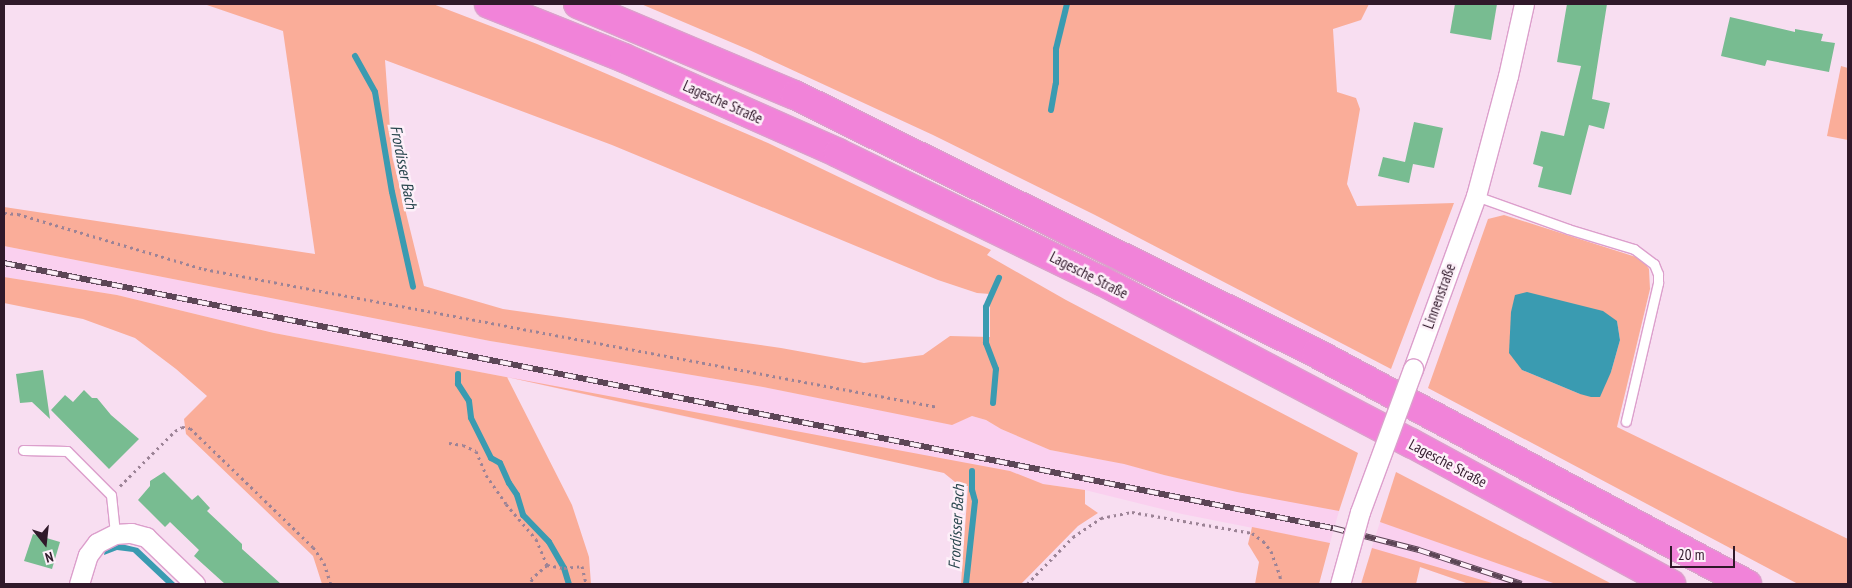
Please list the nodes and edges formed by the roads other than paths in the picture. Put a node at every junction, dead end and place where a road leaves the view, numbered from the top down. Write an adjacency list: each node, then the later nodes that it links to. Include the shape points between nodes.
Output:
1 (489, 4): 11 (highway, Lagesche Straße, via 624,58 838,153 1102,281)
2 (578, 4): 12 (highway, Lagesche Straße, via 795,95 1316,353)
3 (1524, 4): 4 (street, Linnenstraße)
4 (1476, 196): 5 (lane, via 1634,249 1654,264 1658,283); 10 (street, Linnenstraße, bridge, via 1360,512)
5 (1626, 421)
6 (23, 450): 7 (lane, via 67,451 111,495)
7 (115, 534): 8 (street, via 97,543 88,555); 9 (street, via 131,533 146,537)
8 (79, 584)
9 (195, 584)
10 (1340, 584)
11 (1672, 584)
12 (1747, 584)

